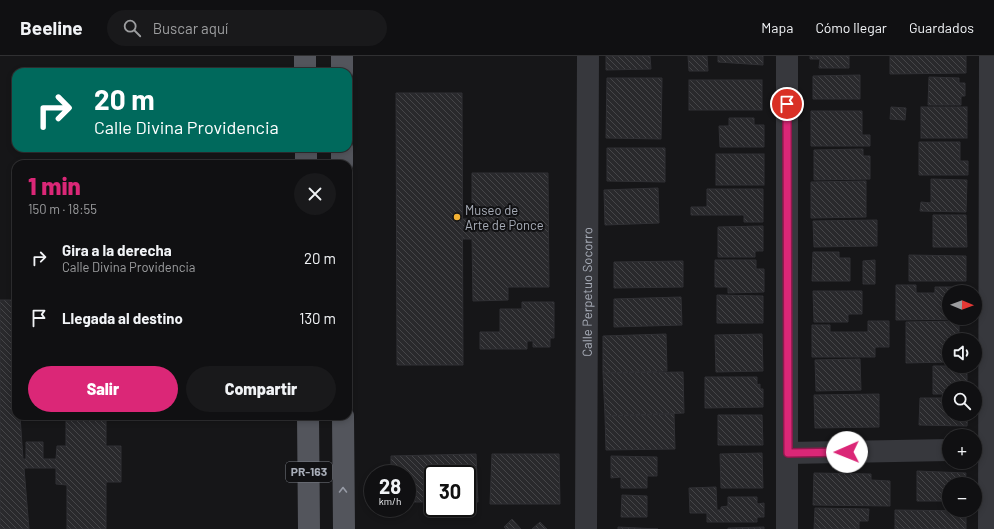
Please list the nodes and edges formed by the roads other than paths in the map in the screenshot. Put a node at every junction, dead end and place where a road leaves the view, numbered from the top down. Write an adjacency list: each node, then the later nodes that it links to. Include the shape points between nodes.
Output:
1 (305, 56): 6 (main road)
2 (342, 56): 7 (main road)
3 (588, 56): 15 (street, Calle Perpetuo Socorro)
4 (787, 56): 12 (street)
5 (990, 56): 11 (street)
6 (305, 68)
7 (342, 68)
8 (308, 420): 13 (main road, PR-163)
9 (343, 420): 14 (main road, PR-163, one-way to 9)
10 (942, 450): 12 (street)
11 (986, 450): 17 (street)
12 (788, 453): 16 (street)
13 (309, 529)
14 (344, 529)
15 (586, 529)
16 (787, 529)
17 (989, 529)

